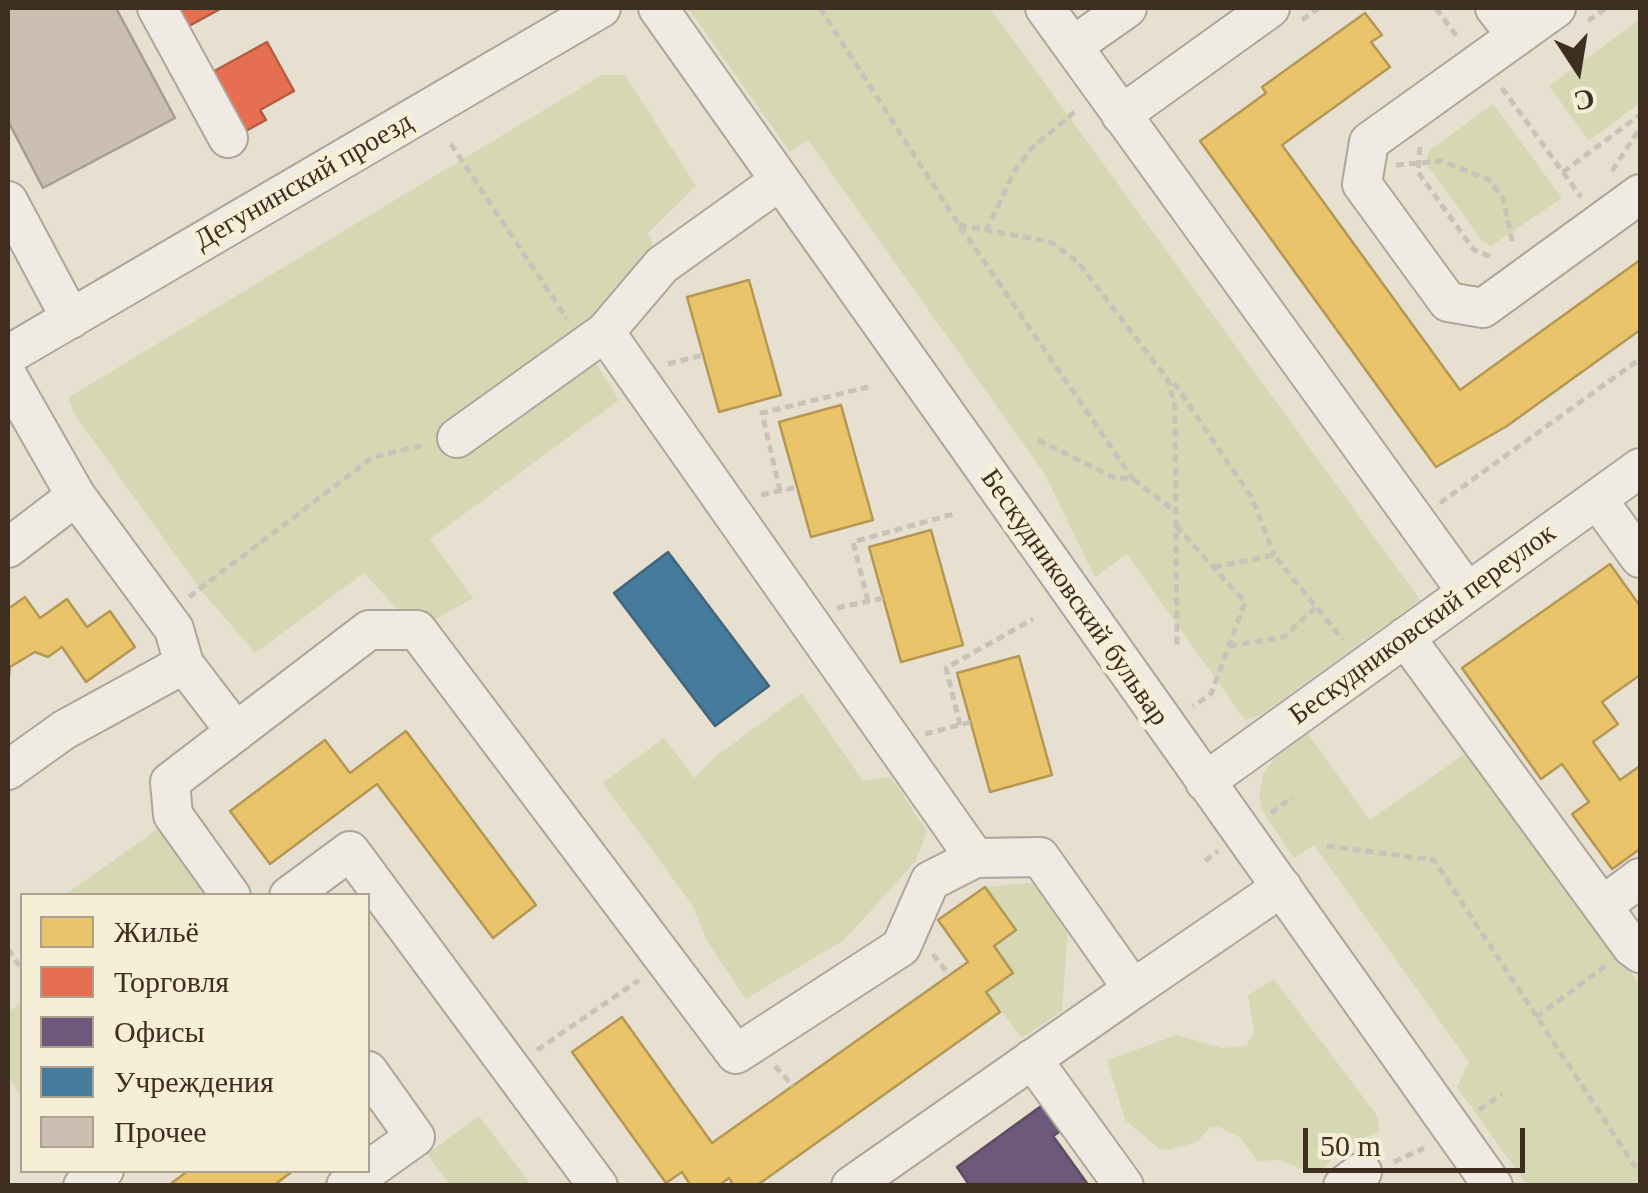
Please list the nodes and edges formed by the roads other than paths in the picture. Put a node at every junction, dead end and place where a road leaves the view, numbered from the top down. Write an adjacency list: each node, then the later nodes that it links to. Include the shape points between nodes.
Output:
1 (157, 8): 11 (street)
2 (601, 8): 15 (street, Дегунинский проезд)
3 (658, 8): 12 (street, Бескудниковский бульвар)
4 (1045, 8): 9 (street)
5 (1127, 8): 9 (street)
6 (1566, 18): 8 (street)
7 (1279, 19): 10 (street)
8 (1506, 22): 13 (street, via 1369,142 1362,184 1448,302 1482,308 1516,268 1600,223)
9 (1073, 46): 10 (street)
10 (1111, 102): 25 (street)
11 (228, 138)
12 (778, 182): 16 (street, via 662,265); 30 (street, Бескудниковский бульвар)
13 (1623, 190)
14 (8, 201): 15 (street)
15 (71, 318): 17 (street, Дегунинский проезд)
16 (596, 340): 19 (street); 31 (street, via 804,615)
17 (8, 356)
18 (8, 377): 21 (street)
19 (456, 438)
20 (1640, 468): 22 (street, Бескудниковский переулок)
21 (76, 496): 23 (street); 27 (street, via 174,629)
22 (1597, 498): 24 (street); 25 (street, Бескудниковский переулок)
23 (8, 548)
24 (1640, 558)
25 (1467, 592): 26 (street, Бескудниковский переулок)
26 (1405, 637): 30 (street, Бескудниковский переулок); 36 (street)
27 (184, 664): 28 (street); 29 (street, via 64,730)
28 (236, 732): 31 (street, via 369,630 417,630 736,1054 900,947 930,881); 34 (street, via 170,782 172,815)
29 (8, 770)
30 (1205, 782): 33 (street, Бескудниковский бульвар)
31 (974, 858): 38 (street, via 1040,857)
32 (1640, 878): 36 (street)
33 (1282, 888): 38 (street); 45 (street, Бескудниковский бульвар)
34 (229, 893)
35 (293, 893): 42 (street, via 350,851)
36 (1602, 906): 37 (street)
37 (1636, 950)
38 (1133, 989): 39 (street)
39 (1032, 1059): 43 (street); 44 (street)
40 (370, 1074): 41 (street, via 414,1137)
41 (370, 1169)
42 (598, 1186)
43 (851, 1186)
44 (1124, 1186)
45 (1493, 1186)

